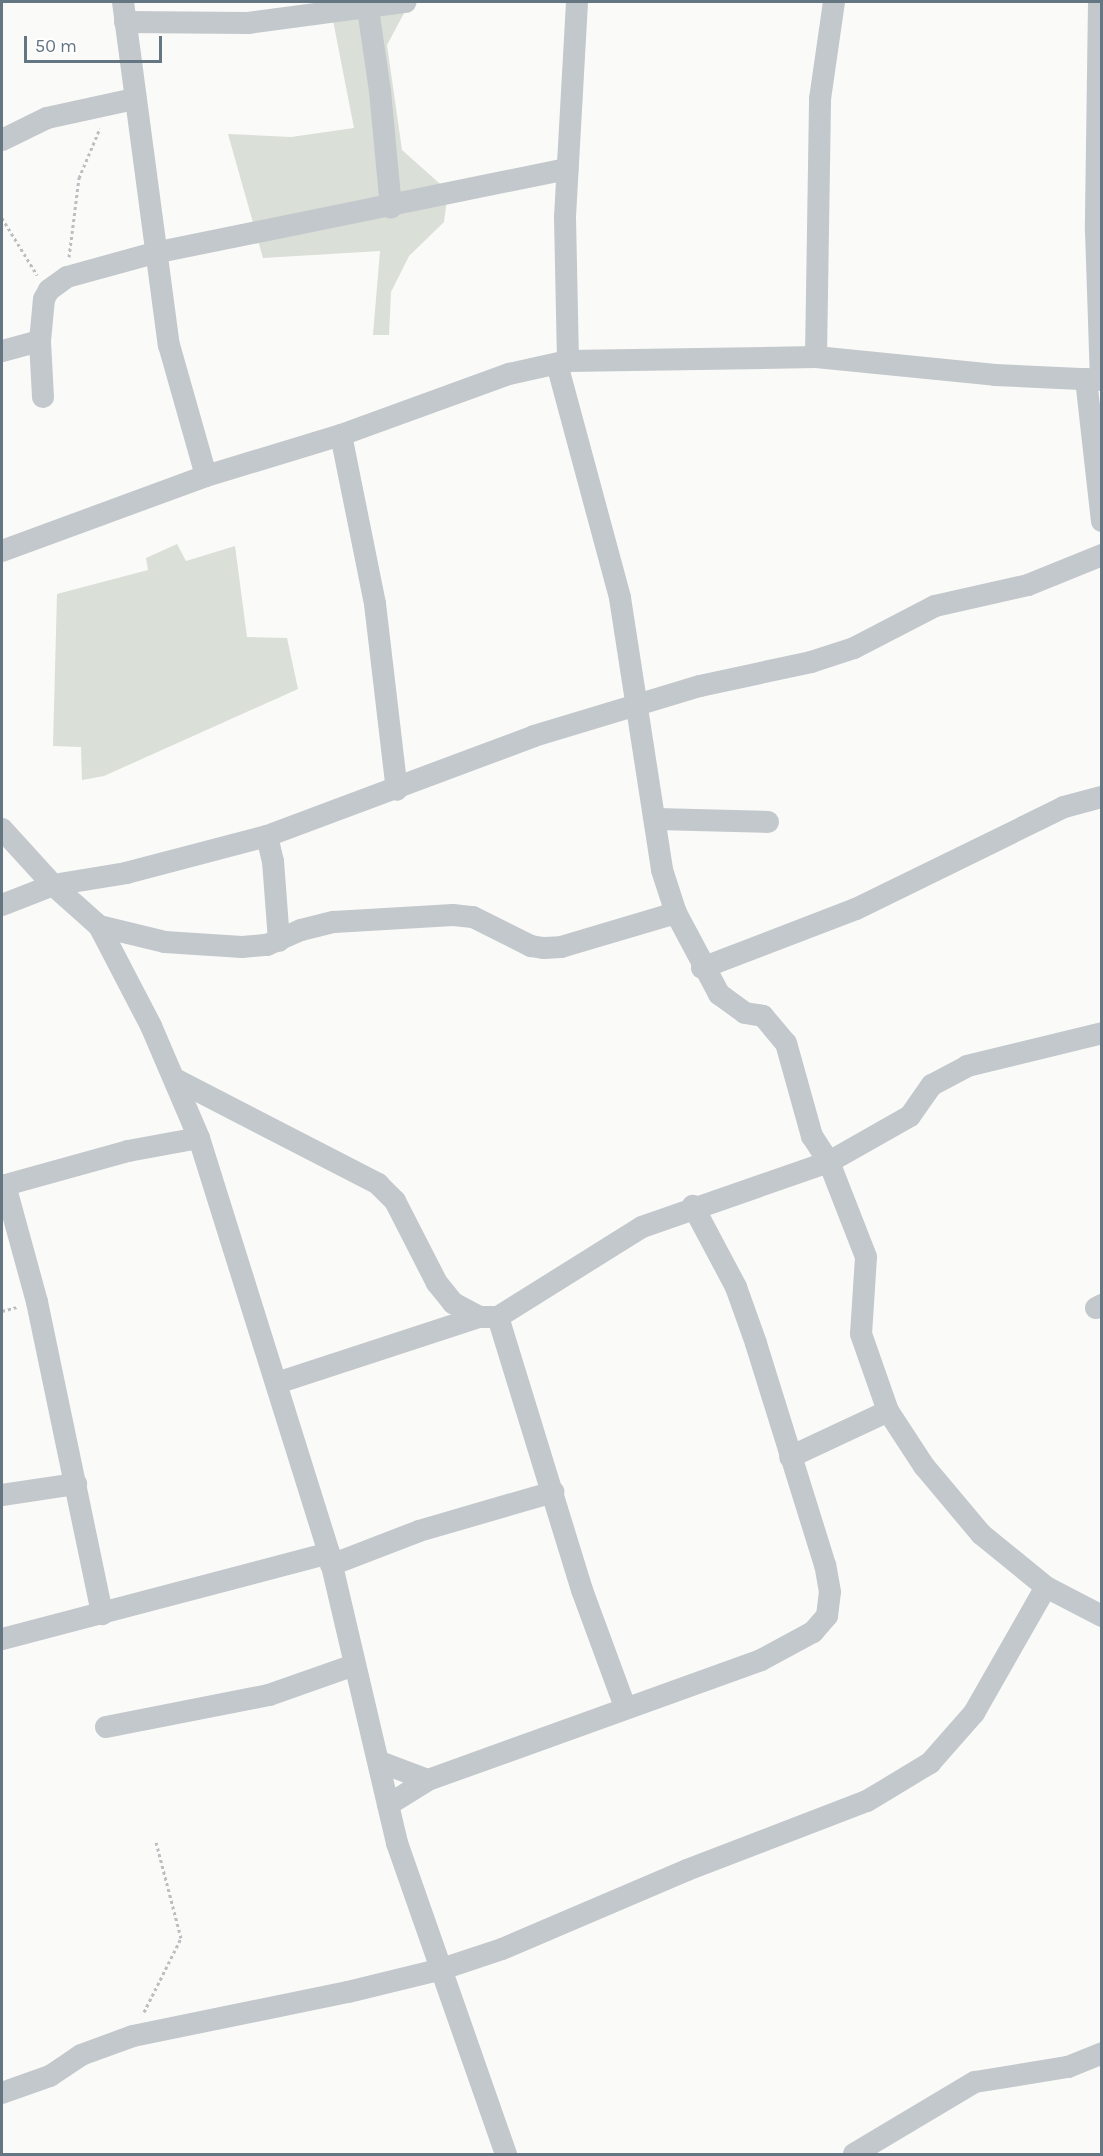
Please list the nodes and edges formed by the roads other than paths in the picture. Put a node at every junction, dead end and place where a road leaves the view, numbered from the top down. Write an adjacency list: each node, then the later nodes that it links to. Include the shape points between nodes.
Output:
1 (406, 2): 4 (street)
2 (577, 2): 10 (street)
3 (834, 2): 15 (street, via 820,99)
4 (367, 4): 6 (street, via 248,23); 11 (street)
5 (1095, 4): 7 (street)
6 (124, 12): 8 (street)
7 (1099, 74): 17 (street)
8 (123, 101): 9 (street, via 47,118); 12 (street)
9 (2, 140)
10 (568, 169): 11 (street); 16 (street)
11 (391, 207): 12 (street)
12 (154, 253): 13 (street, via 58,283 41,316); 20 (street, via 169,345)
13 (40, 341): 14 (street); 18 (street)
14 (2, 351)
15 (816, 357): 16 (street); 17 (street)
16 (563, 363): 19 (street, via 509,374); 24 (street, via 620,598)
17 (1096, 380): 21 (street)
18 (43, 397)
19 (341, 435): 20 (street); 25 (street, via 375,604)
20 (206, 476): 22 (street)
21 (1101, 521)
22 (2, 550)
23 (1101, 555): 24 (street, via 1028,585 934,606 854,648 811,662 700,686)
24 (638, 707): 25 (street, via 534,736); 27 (street)
25 (397, 790): 30 (street)
26 (1101, 797): 36 (street, via 1064,807 856,909)
27 (656, 819): 28 (street); 33 (street, via 662,870)
28 (768, 822)
29 (2, 829): 31 (street)
30 (267, 836): 31 (street, via 126,873); 35 (street, via 273,861)
31 (53, 885): 32 (street); 34 (street)
32 (2, 905)
33 (676, 913): 35 (street, via 561,947 531,946 473,917 453,915 334,922); 36 (street)
34 (99, 926): 35 (street, via 191,945 255,946); 38 (street)
35 (279, 940)
36 (702, 968): 40 (street, via 719,994 745,1012 763,1016 786,1043 812,1136)
37 (1101, 1033): 40 (street, via 959,1070 932,1086 910,1116)
38 (175, 1079): 39 (street); 43 (street, via 378,1184 395,1201 437,1283 453,1303)
39 (199, 1138): 41 (street, via 128,1151); 44 (street)
40 (829, 1162): 42 (street); 45 (street, via 866,1257 861,1334)
41 (3, 1185): 47 (street, via 20,1228)
42 (693, 1206): 43 (street, via 642,1227); 46 (street, via 736,1287)
43 (488, 1317): 44 (street); 48 (street)
44 (277, 1383): 50 (street)
45 (888, 1411): 46 (street); 51 (street, via 953,1504 981,1534)
46 (790, 1457): 56 (street, via 825,1565 830,1592 827,1616 813,1632 792,1646 705,1683)
47 (76, 1484): 49 (street); 53 (street)
48 (553, 1492): 50 (street); 56 (street, via 582,1590)
49 (2, 1495)
50 (330, 1559): 53 (street); 55 (street)
51 (1046, 1587): 52 (street); 61 (street, via 974,1713 930,1762 867,1801 794,1832 687,1870 502,1949)
52 (1098, 1610)
53 (102, 1614): 54 (street)
54 (2, 1639)
55 (354, 1665): 57 (street, via 269,1695); 58 (street)
56 (625, 1707): 59 (street)
57 (106, 1727)
58 (380, 1762): 59 (street); 60 (street)
59 (428, 1780): 60 (street)
60 (388, 1805): 61 (street, via 415,1901)
61 (442, 1969): 63 (street, via 133,2036 81,2055 50,2076); 64 (street)
62 (1101, 2053): 65 (street, via 1068,2067 975,2082)
63 (2, 2093)
64 (506, 2154)
65 (854, 2154)

